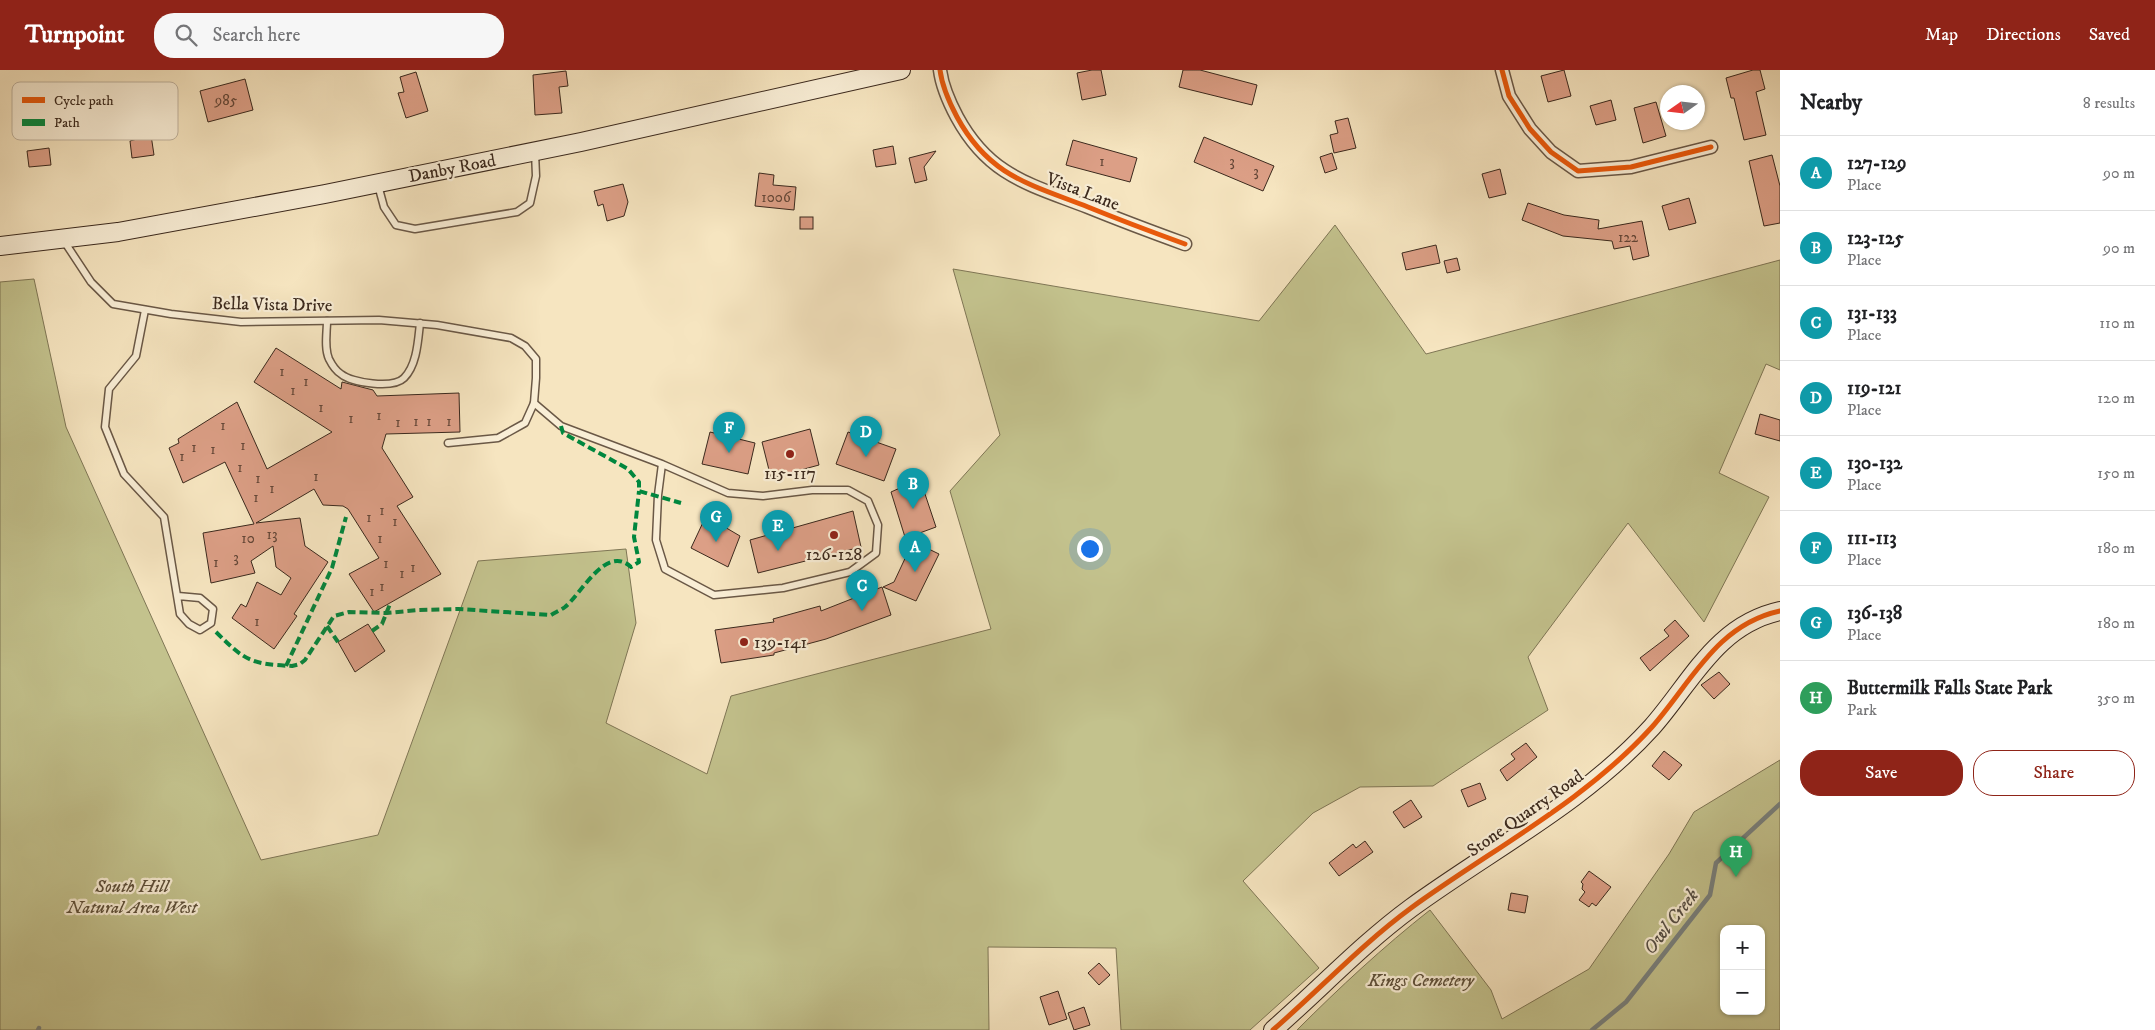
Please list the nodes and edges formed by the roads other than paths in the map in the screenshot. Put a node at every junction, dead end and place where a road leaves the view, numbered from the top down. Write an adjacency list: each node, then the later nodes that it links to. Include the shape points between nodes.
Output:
1 (900, 70): 5 (main road, Danby Road)
2 (940, 70): 8 (street, Vista Lane, via 950,105 962,125 983,154 1004,172 1030,186)
3 (1502, 70): 4 (street, via 1509,96 1530,129 1551,152 1578,171 1631,167)
4 (1710, 147)
5 (535, 152): 6 (main road, Danby Road); 6 (lane, via 536,176 530,203 517,212 415,229 396,225 384,207)
6 (377, 184): 7 (main road, Danby Road)
7 (63, 240): 9 (main road, Danby Road); 10 (lane, Bella Vista Drive, via 91,282 112,304)
8 (1185, 244)
9 (0, 246)
10 (144, 310): 11 (lane, Bella Vista Drive, via 241,322); 16 (lane, via 136,356 109,390 104,427 124,474 164,517)
11 (327, 321): 12 (lane, Bella Vista Drive); 12 (lane, via 328,358 334,367 348,378 384,385 397,384 411,367)
12 (420, 323): 13 (lane, Bella Vista Drive, via 511,338 525,346 536,360)
13 (534, 403): 14 (lane, via 525,423 498,438); 15 (lane, via 562,426)
14 (448, 443)
15 (662, 464): 15 (lane, via 728,493 763,496 812,490 848,490 868,501 878,526 876,552 850,572 783,588 714,595 665,569 656,540)
16 (178, 596): 16 (lane, via 180,614 189,624 200,630 211,623 213,609 200,598)
17 (1780, 611): 18 (main road, Stone Quarry Road, via 1750,621 1723,641 1691,674 1627,754 1596,781 1410,909)
18 (1273, 1030)

